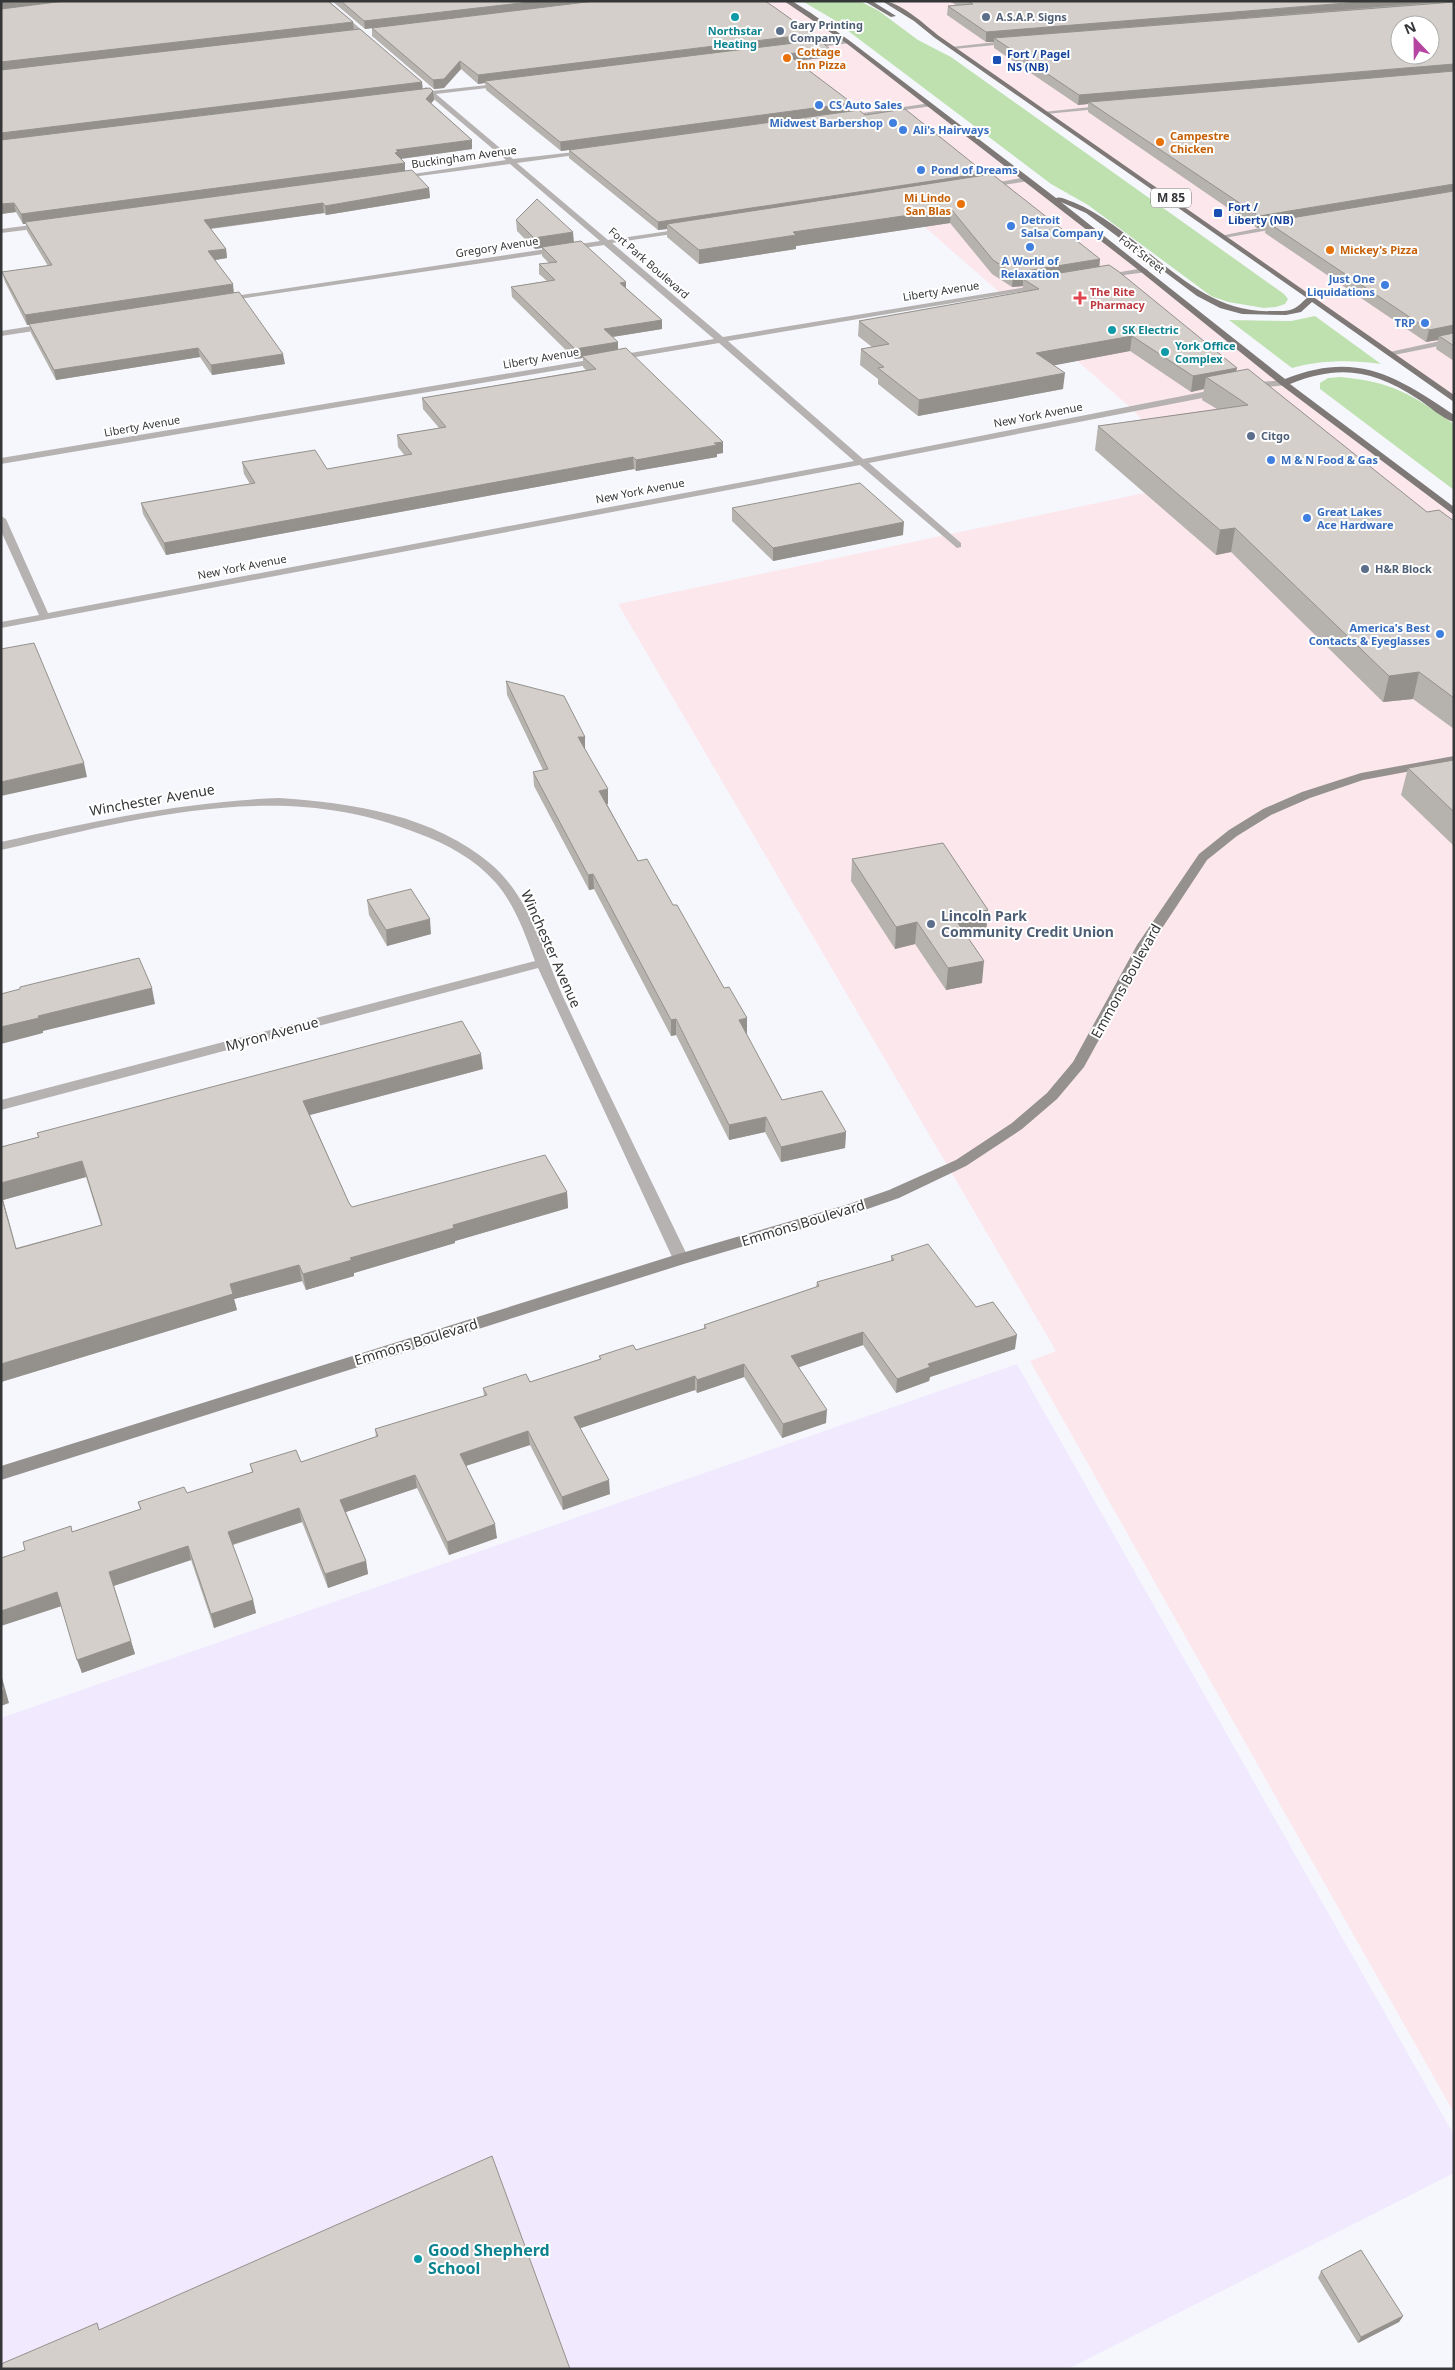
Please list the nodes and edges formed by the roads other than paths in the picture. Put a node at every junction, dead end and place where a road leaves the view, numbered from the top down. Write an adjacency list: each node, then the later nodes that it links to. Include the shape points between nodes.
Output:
1 (325, 1): 8 (street)
2 (787, 1): 10 (main road, Fort Street)
3 (867, 1): 5 (main road)
4 (885, 1): 9 (main road, M 85)
5 (901, 21)
6 (916, 29): 9 (main road)
7 (371, 32): 8 (street)
8 (358, 34): 14 (street)
9 (937, 37): 12 (main road, M 85)
10 (848, 42): 13 (street); 19 (main road, Fort Street)
11 (1024, 42): 12 (street)
12 (954, 47): 21 (main road, M 85)
13 (798, 48)
14 (382, 50)
15 (416, 80): 17 (street, Fort Park Boulevard)
16 (509, 83): 17 (street)
17 (431, 93): 18 (street); 24 (street, Fort Park Boulevard)
18 (406, 96)
19 (931, 105): 22 (street); 26 (main road, Fort Street)
20 (1116, 105): 21 (street)
21 (1046, 112): 33 (main road, M 85)
22 (834, 118)
23 (602, 150): 24 (street, Buckingham Avenue)
24 (512, 162): 25 (street, Buckingham Avenue); 34 (street, Fort Park Boulevard)
25 (386, 179)
26 (1026, 179): 27 (street); 28 (main road, Fort Street)
27 (975, 187)
28 (1046, 194): 35 (main road, Fort Street); 38 (main road, via 1089,211 1200,294 1223,306 1256,314 1286,313 1298,310)
29 (1296, 223): 33 (street)
30 (51, 224): 32 (street)
31 (696, 228): 34 (street, Gregory Avenue)
32 (1, 231)
33 (1224, 236): 38 (main road, M 85)
34 (607, 242): 39 (street, Gregory Avenue); 42 (street, Fort Park Boulevard)
35 (1144, 270): 36 (street); 45 (main road, Fort Street)
36 (1089, 278)
37 (1050, 285): 42 (street, Liberty Avenue)
38 (1312, 298): 44 (main road, M 85)
39 (216, 301)
40 (60, 325): 41 (street)
41 (1, 334)
42 (720, 338): 48 (street, Liberty Avenue); 49 (street, Fort Park Boulevard)
43 (1454, 340): 44 (street)
44 (1390, 353): 46 (main road, M 85)
45 (1284, 383): 47 (main road, via 1322,369 1360,369 1402,384); 49 (street, New York Avenue, via 1235,389); 50 (main road, Fort Street)
46 (1454, 399)
47 (1454, 419)
48 (1, 461)
49 (862, 462): 52 (street, Fort Park Boulevard); 53 (street, New York Avenue)
50 (1454, 512)
51 (1, 518): 53 (street)
52 (957, 544)
53 (45, 617): 54 (street, New York Avenue)
54 (1, 625)
55 (1454, 759): 59 (street, Emmons Boulevard, via 1361,777 1306,794 1233,832 1211,851 1183,884 1079,1064 1052,1096 1017,1126 961,1163 894,1194)
56 (1, 846): 57 (street, Winchester Avenue, via 177,809 221,803 321,804 373,813 430,832 460,847 487,867 508,889 518,906)
57 (542, 963): 58 (street, Myron Avenue); 59 (street, Winchester Avenue)
58 (1, 1105)
59 (681, 1259): 60 (street, Emmons Boulevard)
60 (1, 1473)

